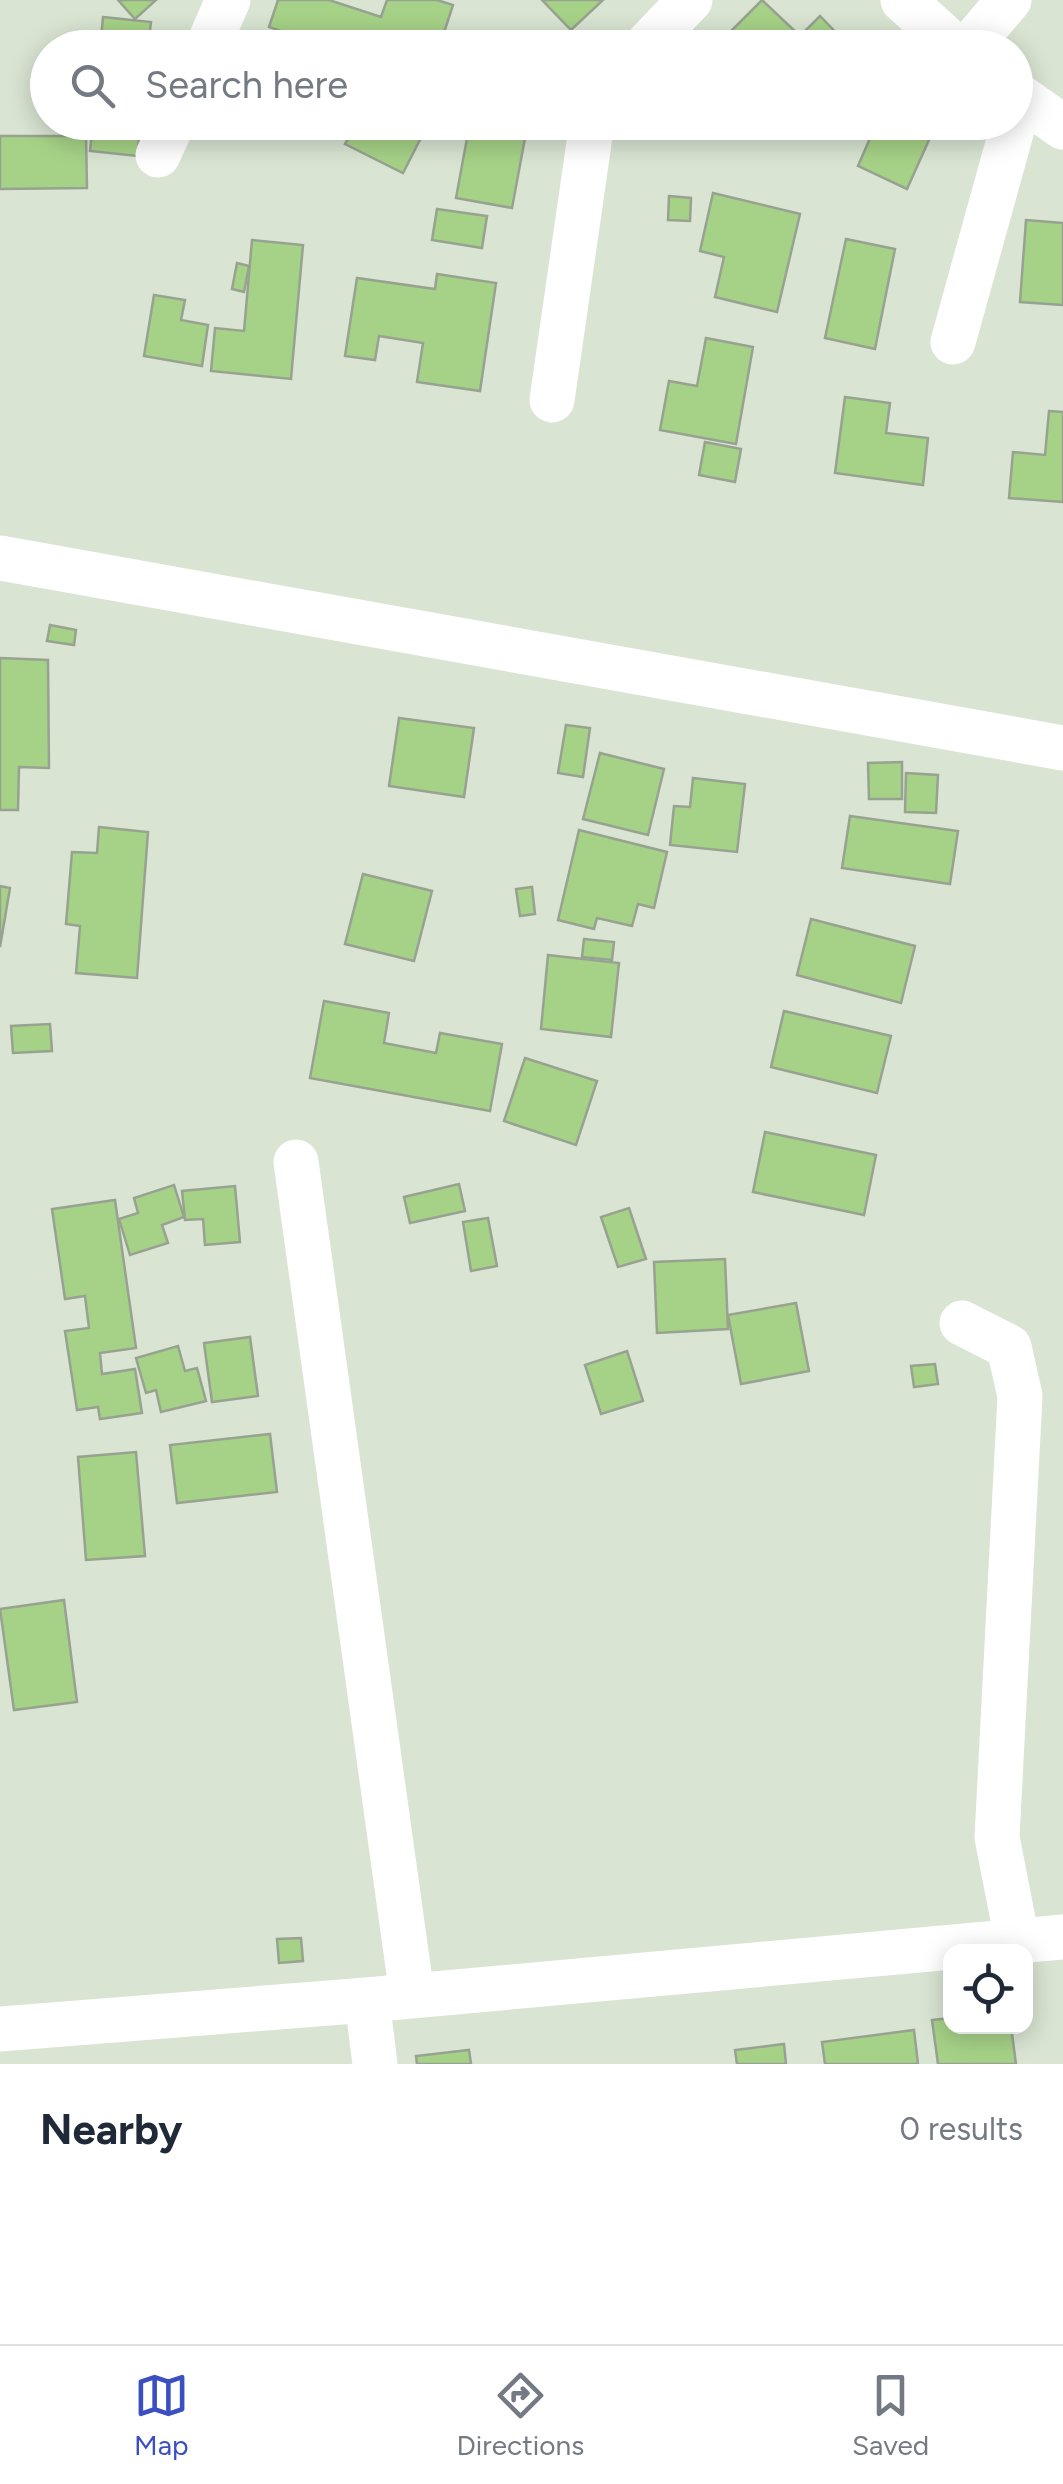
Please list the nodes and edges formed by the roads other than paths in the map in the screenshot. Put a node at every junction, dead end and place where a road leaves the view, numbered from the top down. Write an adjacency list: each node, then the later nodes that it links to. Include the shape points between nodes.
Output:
1 (228, 0): 5 (street)
2 (690, 0): 6 (street)
3 (904, 0): 7 (street)
4 (1009, 0): 8 (street)
5 (215, 30)
6 (661, 30)
7 (936, 30)
8 (983, 30)
9 (1033, 115): 10 (street)
10 (1063, 127)
11 (589, 140): 14 (street)
12 (1007, 140): 13 (street)
13 (952, 342)
14 (552, 400)
15 (0, 558): 16 (street)
16 (1063, 748)
17 (296, 1162): 21 (street)
18 (962, 1323): 20 (street, via 1009,1348 1020,1396 997,1837)
19 (1063, 1937): 20 (street)
20 (1018, 1940): 21 (street)
21 (412, 1995): 22 (street)
22 (367, 2000): 23 (street); 24 (street)
23 (0, 2029)
24 (375, 2064)

